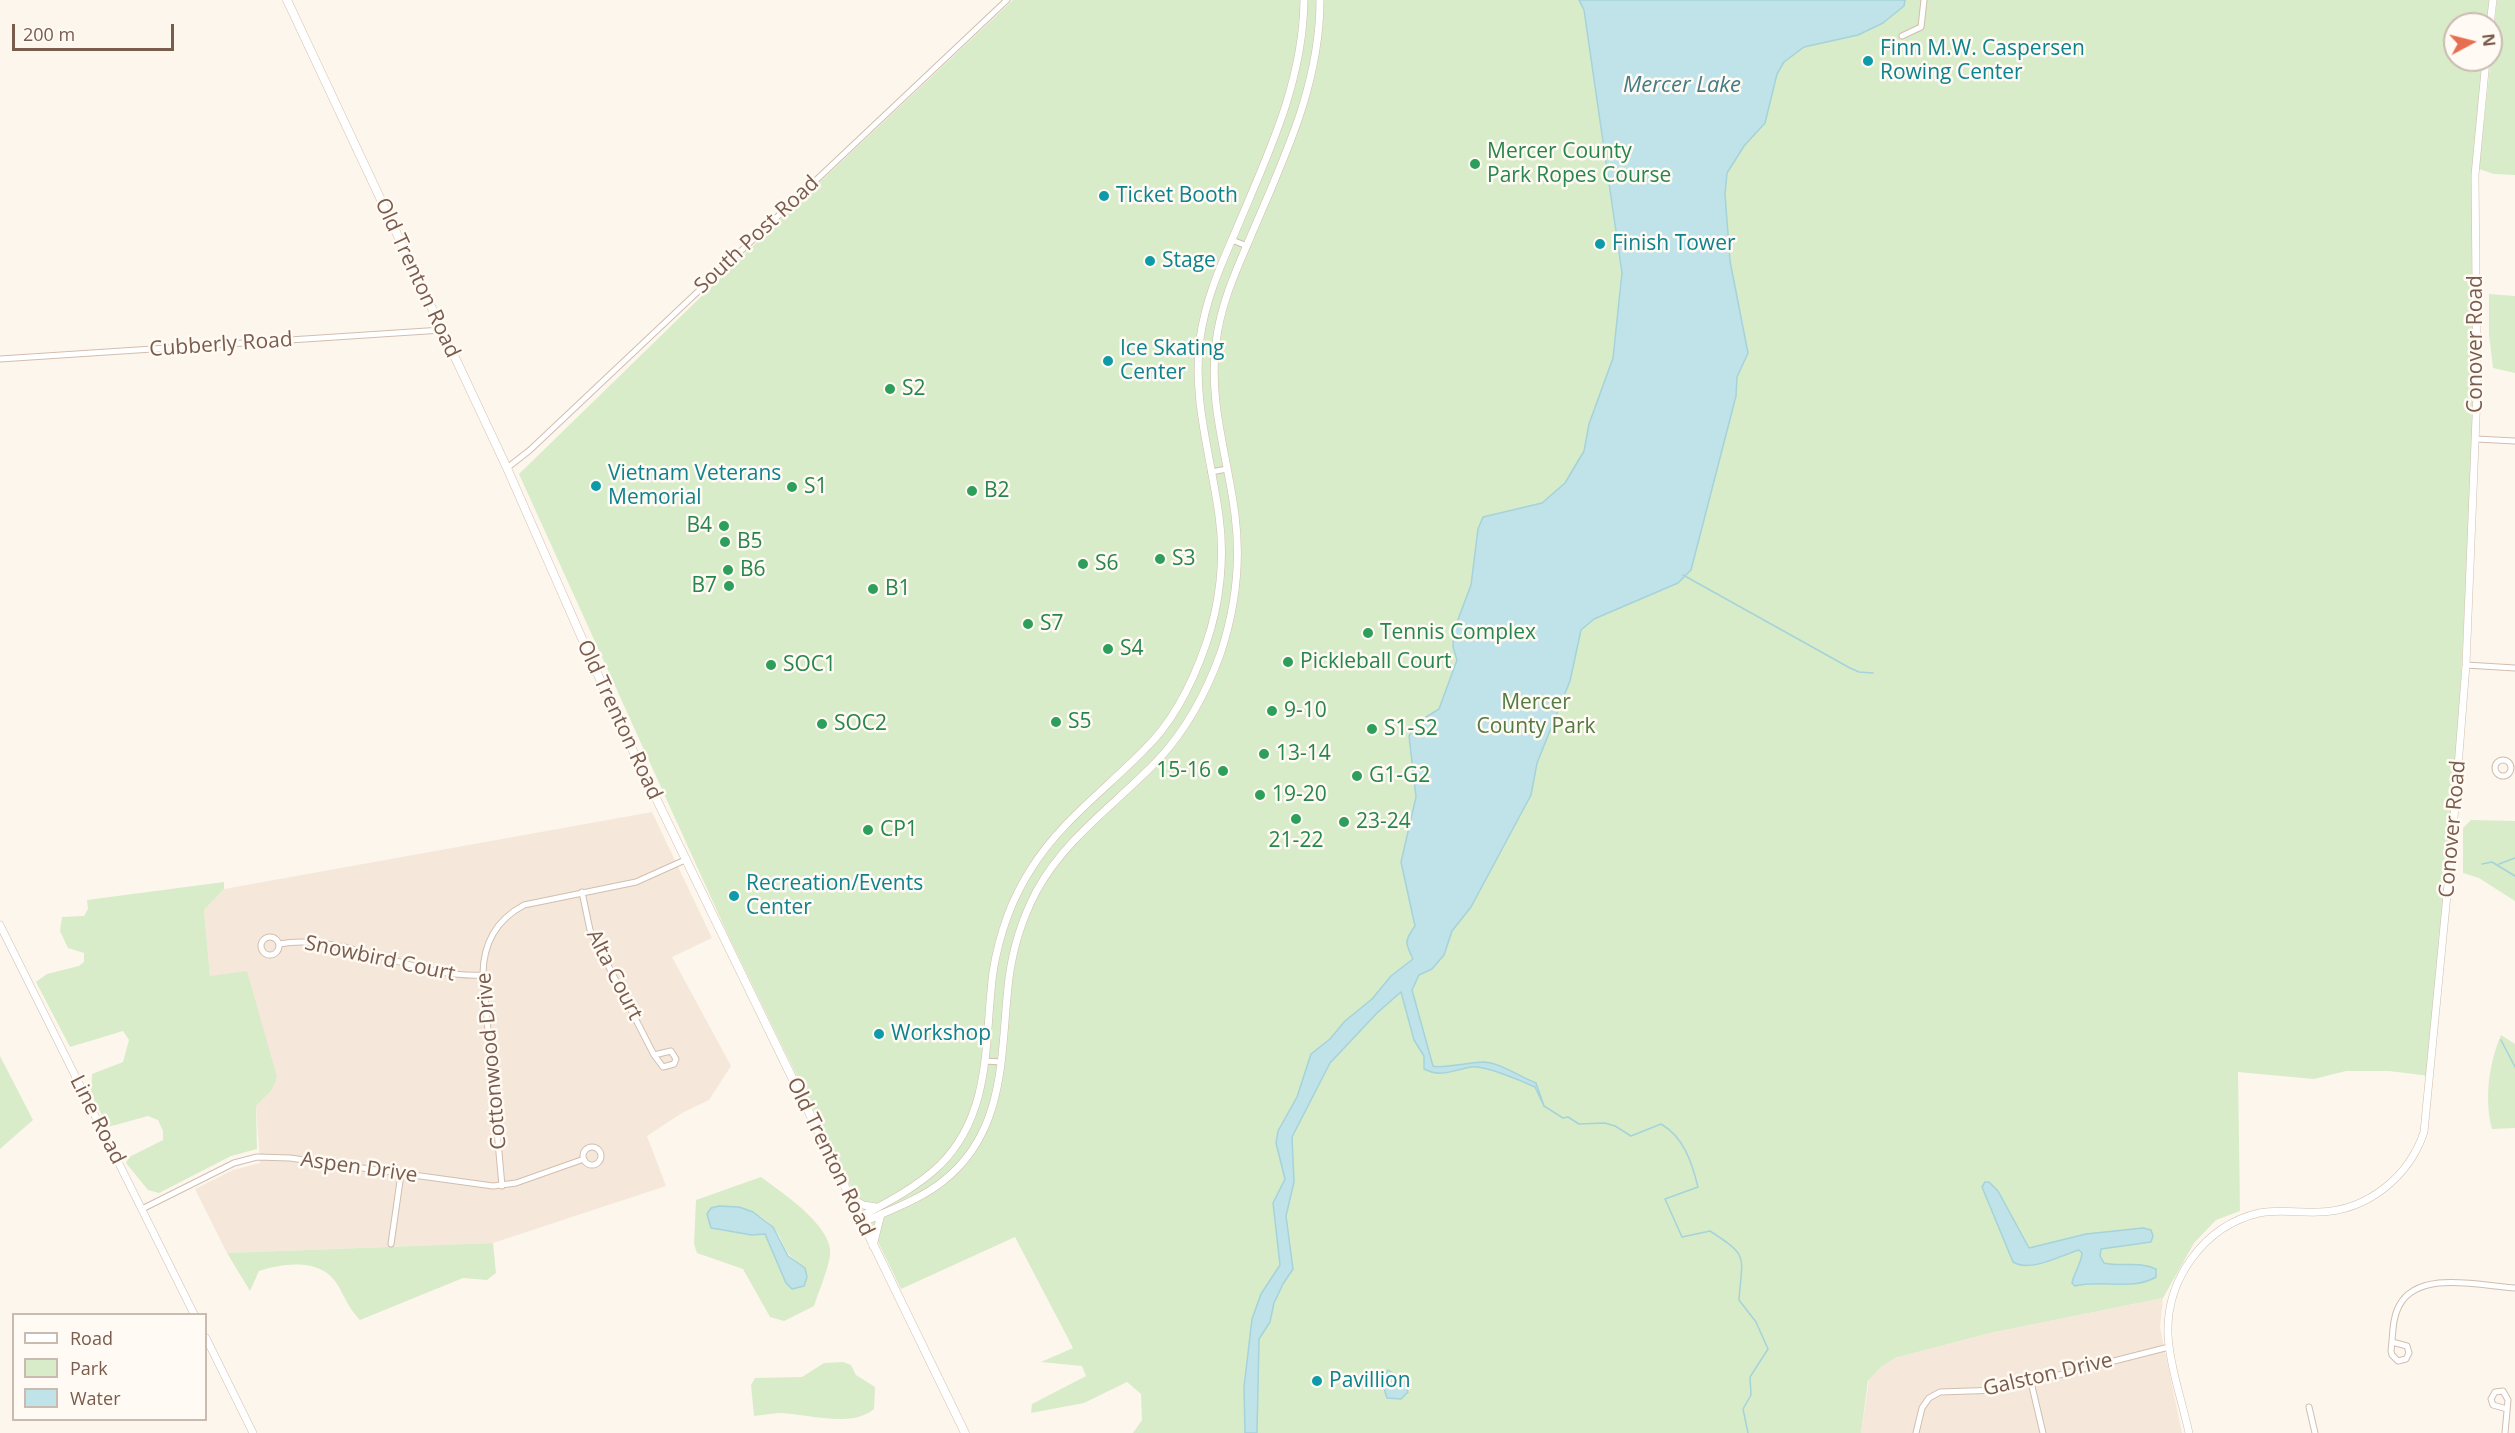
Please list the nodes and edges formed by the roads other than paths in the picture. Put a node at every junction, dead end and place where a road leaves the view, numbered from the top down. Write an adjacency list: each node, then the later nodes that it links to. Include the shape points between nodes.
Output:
1 (287, 0): 10 (main road, Old Trenton Road)
2 (1007, 0): 14 (street, South Post Road)
3 (1304, 0): 8 (street, via 1300,52 1290,96)
4 (1320, 0): 9 (street, via 1308,94)
5 (1924, 0): 6 (street, via 1921,27)
6 (1902, 36)
7 (2485, 72): 12 (street, Conover Road, via 2475,175)
8 (1232, 240): 9 (street); 16 (street, via 1207,302 1198,360 1199,399)
9 (1247, 246): 15 (street, via 1223,307 1215,352 1215,399)
10 (442, 330): 11 (street, Cubberly Road); 14 (main road, Old Trenton Road)
11 (0, 359)
12 (2476, 439): 13 (street); 17 (street, Conover Road)
13 (2515, 441)
14 (507, 468): 19 (main road, Old Trenton Road, via 617,718)
15 (1227, 469): 16 (street); 26 (street, via 1238,552 1232,612 1220,654 1203,694 1157,761 1075,838 1035,895 1012,957)
16 (1211, 472): 25 (street, via 1219,516 1221,562 1215,609 1203,654 1164,727 1064,826 1021,887 996,957)
17 (2466, 664): 18 (street); 40 (street, Conover Road, via 2435,1028 2420,1143 2404,1170 2366,1200 2332,1211 2259,1213 2213,1235 2195,1254 2177,1285 2168,1322)
18 (2515, 668)
19 (685, 860): 20 (street, Cottonwood Drive, via 636,882); 30 (main road, Old Trenton Road)
20 (582, 892): 23 (street, Cottonwood Drive, via 533,902 508,915 486,947); 24 (street, Alta Court, via 590,930)
21 (0, 925): 31 (street, Line Road)
22 (279, 944): 23 (street, Snowbird Court, via 327,943 452,976)
23 (483, 975): 29 (street, Cottonwood Drive)
24 (654, 1055)
25 (985, 1061): 26 (street); 32 (street, via 977,1106 951,1153 928,1176)
26 (1001, 1062): 32 (street, via 992,1112 965,1160 933,1188)
27 (584, 1159): 29 (street, Aspen Drive)
28 (401, 1174): 29 (street, Aspen Drive); 31 (street, Aspen Drive, via 257,1157 224,1168); 34 (street)
29 (502, 1186)
30 (849, 1196): 32 (street); 33 (main road, Old Trenton Road)
31 (142, 1209): 37 (street, Line Road)
32 (880, 1210): 33 (street); 35 (street)
33 (860, 1220): 35 (main road, Old Trenton Road)
34 (391, 1244)
35 (873, 1246): 45 (main road, Old Trenton Road)
36 (2515, 1288): 39 (street, via 2436,1282 2421,1286 2398,1307)
37 (194, 1313)
38 (207, 1340): 44 (street)
39 (2392, 1342)
40 (2169, 1347): 41 (street, Galston Drive); 48 (street, Conover Road)
41 (2031, 1382): 46 (street, Galston Drive, via 1984,1392 1935,1394 1922,1408); 47 (street)
42 (2309, 1407): 49 (street)
43 (2507, 1409): 50 (street)
44 (253, 1433)
45 (965, 1433)
46 (1916, 1433)
47 (2043, 1433)
48 (2189, 1433)
49 (2315, 1433)
50 (2505, 1433)

